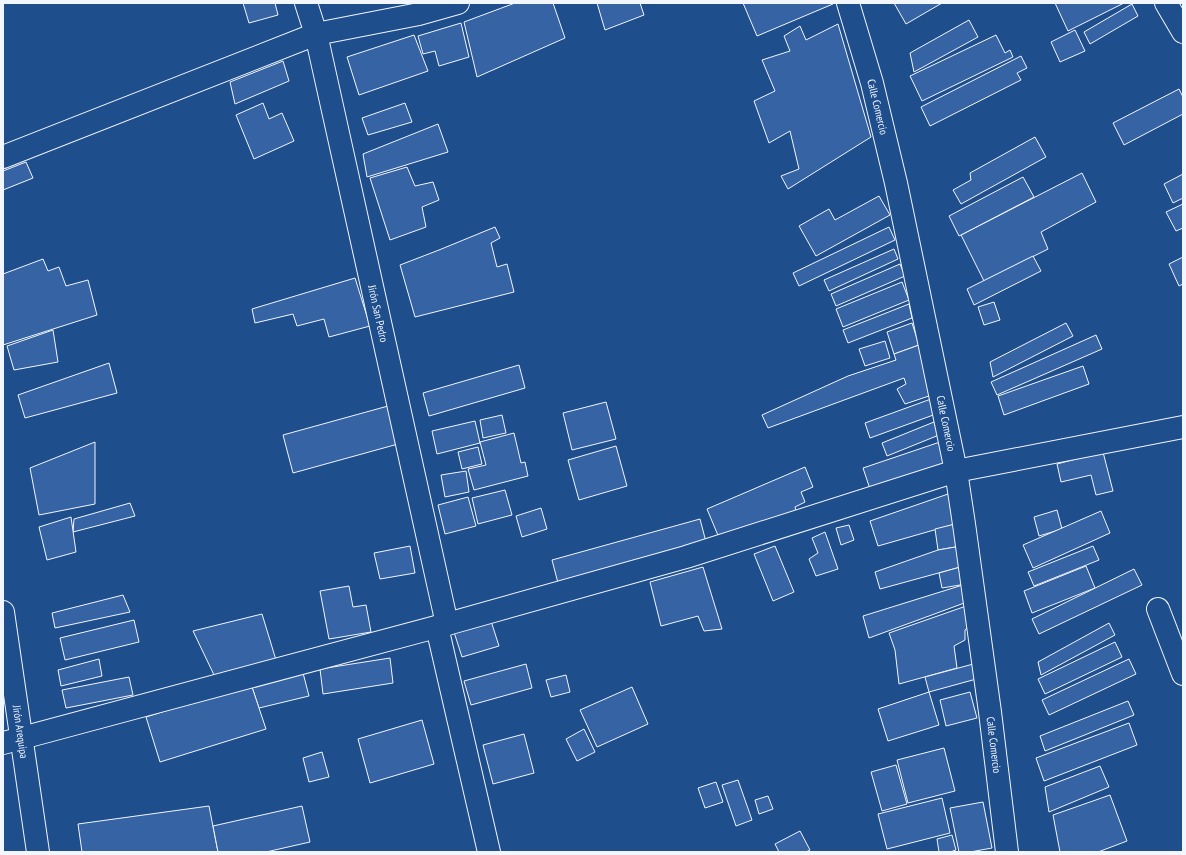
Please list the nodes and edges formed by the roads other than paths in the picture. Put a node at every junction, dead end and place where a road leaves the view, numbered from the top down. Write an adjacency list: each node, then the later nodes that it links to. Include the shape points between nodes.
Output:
1 (306, 3): 6 (street, Jirón San Pedro)
2 (458, 3): 6 (street, via 419,14)
3 (848, 3): 9 (street, Calle Comercio, via 872,83 896,183)
4 (1166, 3): 5 (street)
5 (1183, 32)
6 (316, 34): 7 (street); 12 (street, Jirón San Pedro)
7 (3, 157)
8 (1183, 427): 9 (street)
9 (956, 471): 12 (street, via 686,557); 17 (street, Calle Comercio)
10 (1158, 609): 13 (street)
11 (3, 612): 14 (street, Jirón Arequipa)
12 (442, 625): 14 (street); 16 (street, Jirón San Pedro)
13 (1183, 674)
14 (13, 740): 15 (street, Jirón Arequipa)
15 (38, 852)
16 (489, 852)
17 (1007, 852)

